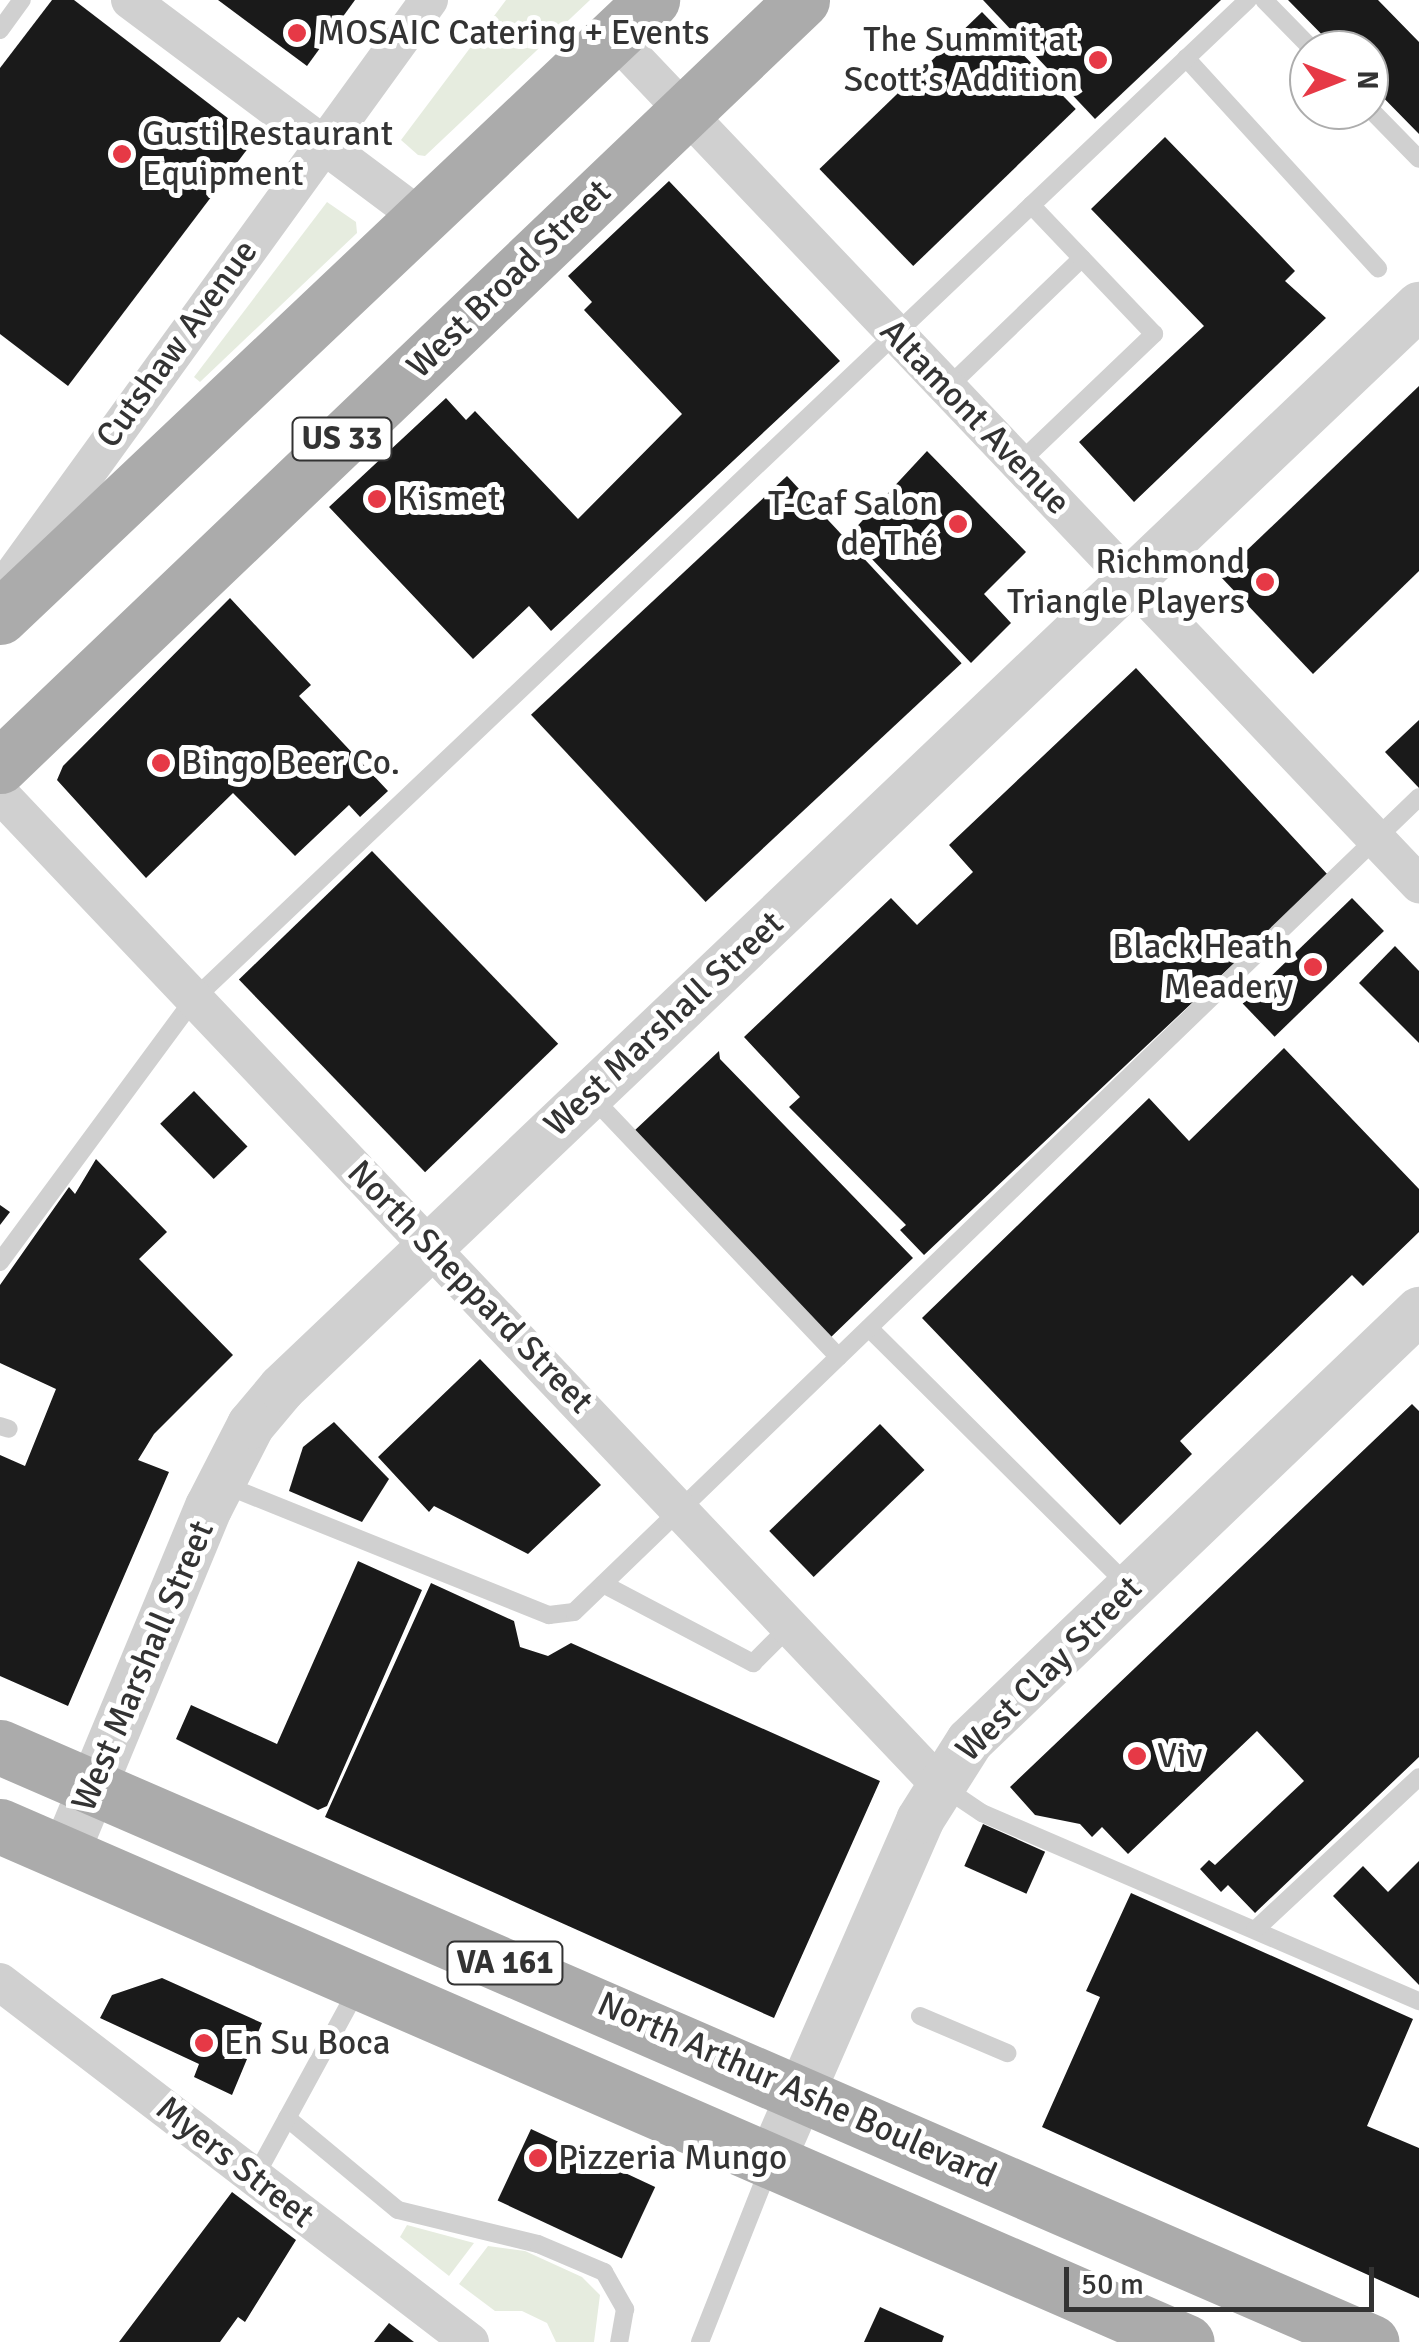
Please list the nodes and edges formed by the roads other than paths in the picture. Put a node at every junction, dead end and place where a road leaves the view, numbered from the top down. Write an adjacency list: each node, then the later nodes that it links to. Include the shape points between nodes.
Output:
1 (22, 0): 8 (lane)
2 (130, 0): 13 (street)
3 (429, 0): 13 (street, Cutshaw Avenue)
4 (802, 0): 11 (main road, West Broad Street / US 33)
5 (1248, 0): 10 (lane)
6 (1264, 0): 9 (lane)
7 (633, 18): 11 (street, Altamont Avenue); 16 (main road, US 33)
8 (0, 30)
9 (1293, 30)
10 (1186, 58): 15 (lane); 18 (lane)
11 (684, 112): 20 (street, Altamont Avenue); 26 (main road, West Broad Street / US 33)
12 (1389, 128): 14 (lane)
13 (324, 144): 16 (street); 24 (street, Cutshaw Avenue)
14 (1419, 159)
15 (1031, 205): 17 (lane); 20 (lane)
16 (422, 219): 25 (main road, US 33)
17 (1082, 258): 21 (lane); 22 (lane, via 1154,334)
18 (1378, 268)
19 (1419, 306): 23 (street, West Marshall Street)
20 (895, 334): 21 (street, Altamont Avenue); 31 (lane)
21 (946, 388): 22 (street, Altamont Avenue)
22 (1019, 463): 23 (street, Altamont Avenue)
23 (1132, 580): 29 (street, Altamont Avenue); 32 (street, West Marshall Street)
24 (0, 593)
25 (0, 617)
26 (0, 766)
27 (0, 794): 31 (street, North Sheppard Street)
28 (1419, 797): 29 (lane)
29 (1375, 838): 30 (street, Altamont Avenue); 36 (lane)
30 (1419, 884)
31 (194, 998): 33 (street, North Sheppard Street); 34 (lane)
32 (590, 1094): 33 (street, West Marshall Street); 37 (lane)
33 (430, 1246): 38 (street, West Marshall Street, via 282,1388 251,1425); 39 (street, North Sheppard Street)
34 (0, 1262)
35 (1419, 1311): 41 (street, West Clay Street)
36 (868, 1328): 37 (lane); 41 (lane)
37 (839, 1358): 39 (lane)
38 (220, 1483): 40 (lane, via 550,1615 574,1612); 46 (street, West Marshall Street)
39 (682, 1510): 40 (lane); 42 (street, North Sheppard Street)
40 (603, 1584): 42 (lane, via 753,1663)
41 (1130, 1588): 45 (street, West Clay Street, via 970,1741)
42 (791, 1625): 45 (street, North Sheppard Street)
43 (0, 1747): 46 (main road, North Arthur Ashe Boulevard / VA 161)
44 (1419, 1776): 49 (lane)
45 (938, 1783): 49 (lane, via 982,1814); 55 (street, West Clay Street)
46 (92, 1787): 48 (street, West Marshall Street); 55 (main road, North Arthur Ashe Boulevard / VA 161)
47 (0, 1826): 48 (main road, VA 161)
48 (65, 1854): 51 (main road, VA 161)
49 (1255, 1930): 52 (lane)
50 (0, 1982): 58 (street, Myers Street)
51 (360, 1983): 56 (lane); 57 (main road, VA 161)
52 (1419, 2001)
53 (920, 2016): 54 (lane)
54 (1006, 2053)
55 (802, 2091): 57 (street, West Clay Street); 63 (main road, North Arthur Ashe Boulevard / VA 161)
56 (287, 2118): 58 (lane); 60 (lane, via 398,2210 538,2244 604,2272 624,2309)
57 (770, 2164): 61 (lane); 62 (main road, VA 161, via 1107,2317)
58 (255, 2177): 59 (street, Myers Street)
59 (470, 2342)
60 (620, 2342)
61 (700, 2342)
62 (1188, 2342)
63 (1372, 2342)

